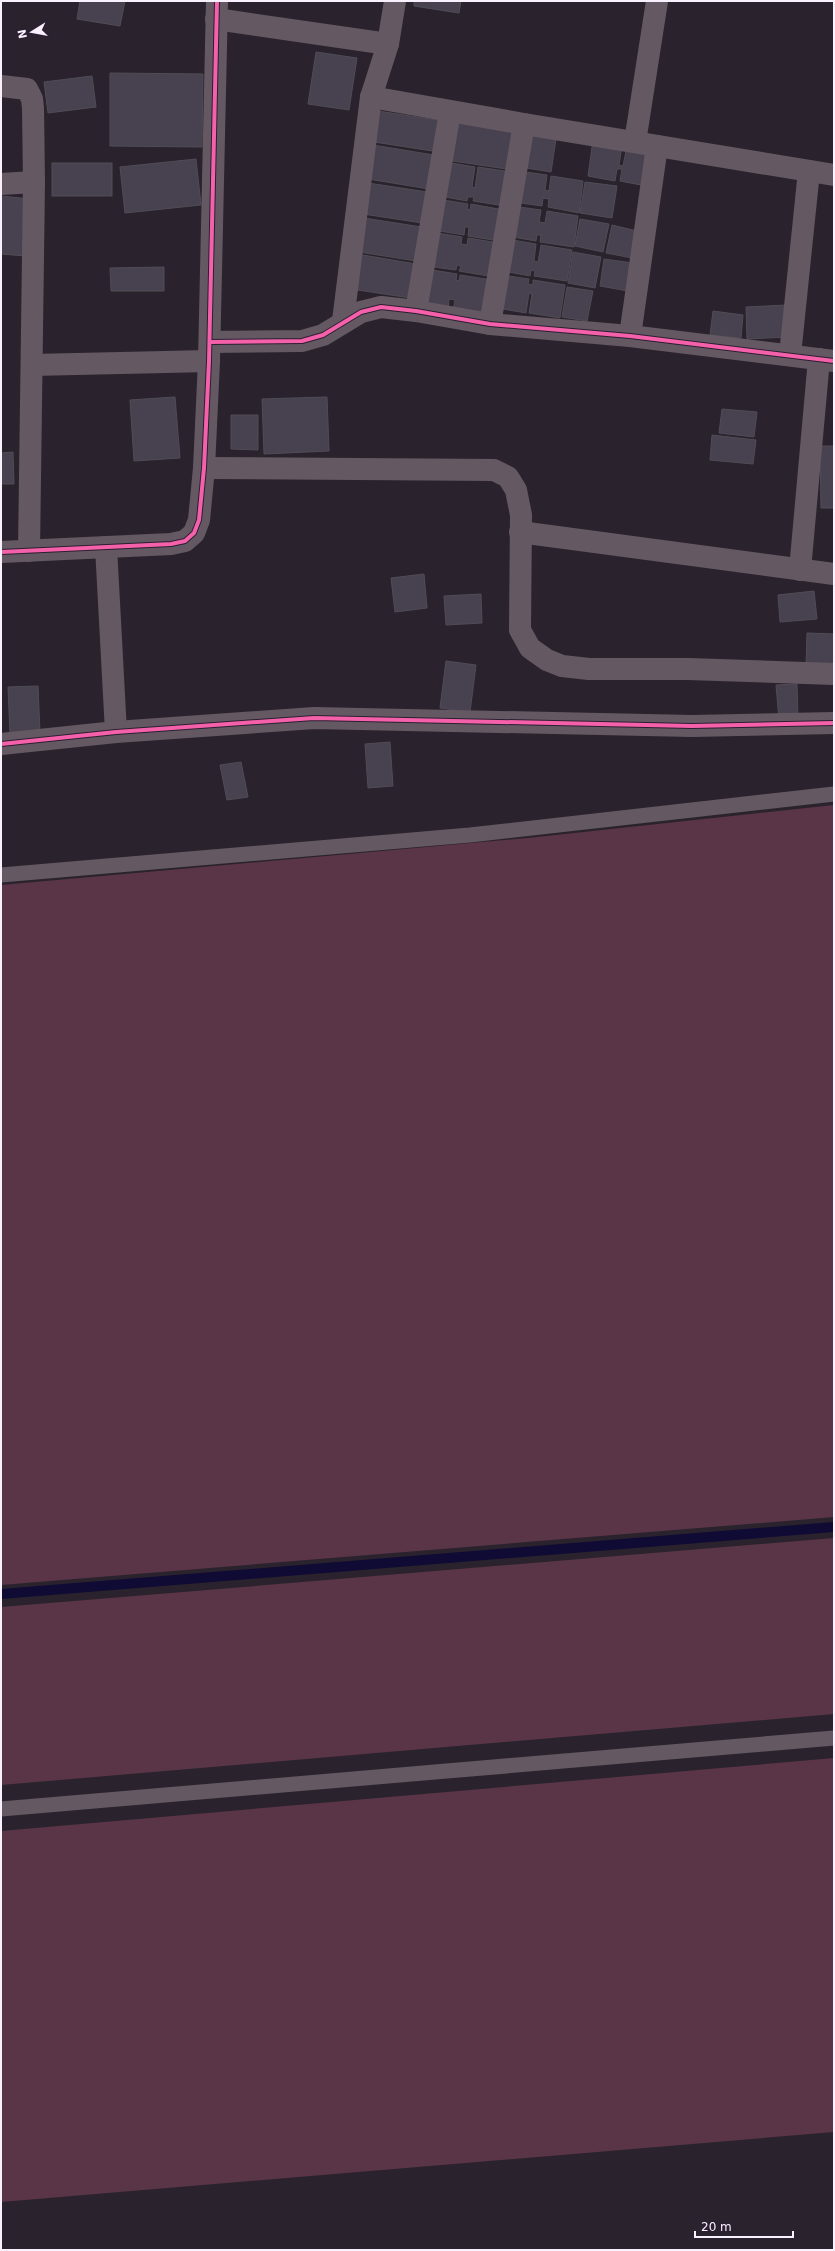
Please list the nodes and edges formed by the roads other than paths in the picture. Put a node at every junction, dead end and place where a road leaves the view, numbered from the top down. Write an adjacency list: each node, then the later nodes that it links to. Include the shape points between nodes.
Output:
1 (395, 1): 4 (street)
2 (657, 1): 9 (street)
3 (217, 10): 4 (street); 19 (street)
4 (388, 44): 6 (street)
5 (1, 86): 13 (street, via 27,89 32,99)
6 (371, 96): 7 (street); 16 (street)
7 (450, 112): 8 (street); 15 (street)
8 (524, 124): 9 (street); 17 (street)
9 (635, 142): 10 (street)
10 (657, 146): 11 (street); 18 (street)
11 (809, 171): 12 (street); 20 (street)
12 (834, 175)
13 (34, 182): 14 (street); 22 (street)
14 (1, 184)
15 (416, 311): 16 (street, via 380,307 361,312); 17 (street)
16 (343, 321): 19 (street, via 323,335 302,341)
17 (490, 324): 18 (street)
18 (630, 336): 20 (street)
19 (210, 351): 22 (street); 23 (street)
20 (790, 356): 21 (street)
21 (827, 360): 28 (street)
22 (32, 365): 26 (street)
23 (204, 468): 24 (street, via 494,470 508,477 516,490 521,515); 25 (street, via 199,520 194,533 185,541)
24 (520, 532): 28 (street); 30 (street, via 520,630 530,648 547,660 562,666 589,669 688,669)
25 (106, 547): 26 (street); 32 (street)
26 (29, 551): 27 (street)
27 (1, 552)
28 (800, 570): 29 (street)
29 (834, 574)
30 (834, 674)
31 (834, 723): 32 (street, via 692,726 314,718)
32 (116, 732): 33 (street)
33 (1, 744)
34 (834, 794): 35 (lane, via 470,835)
35 (1, 875)
36 (834, 1738): 37 (lane)
37 (1, 1809)

